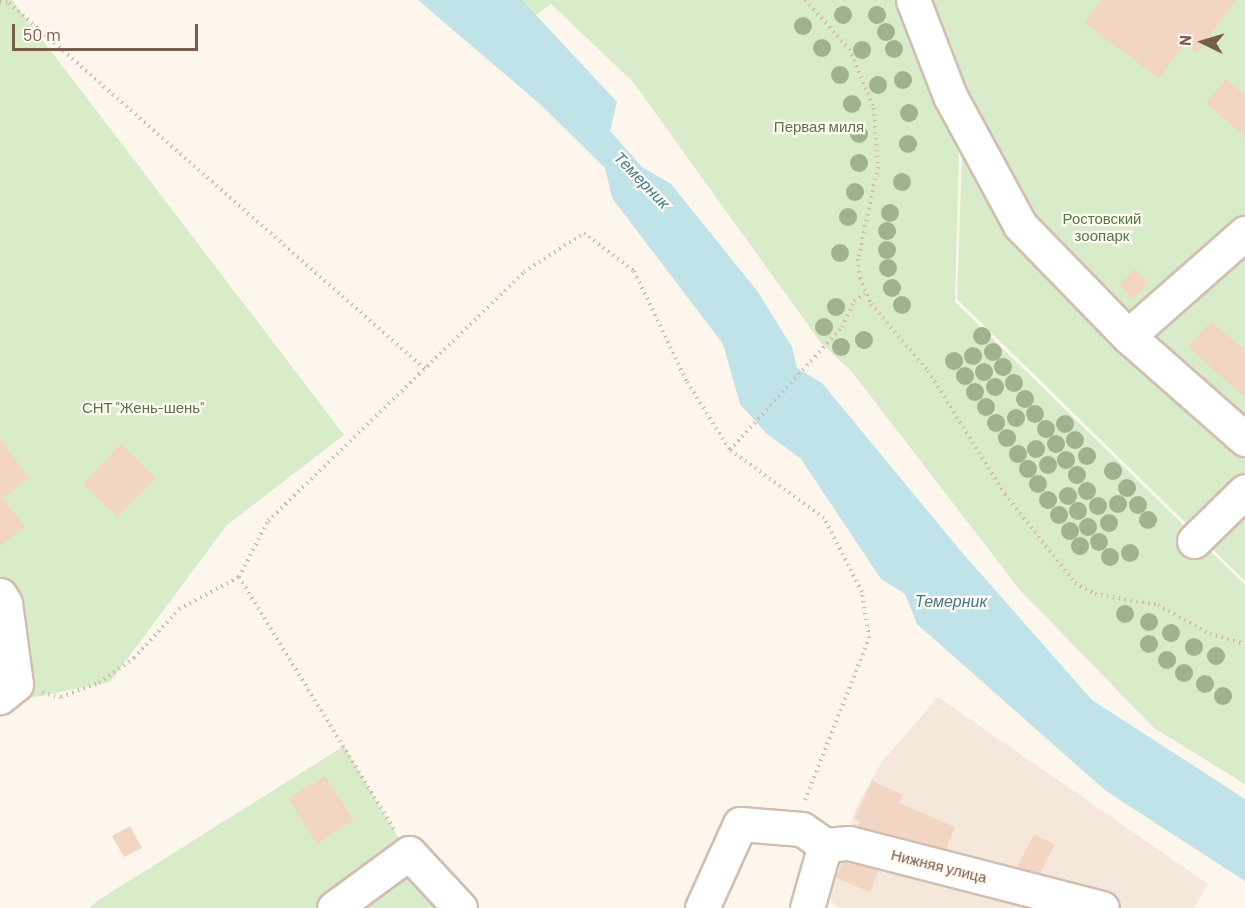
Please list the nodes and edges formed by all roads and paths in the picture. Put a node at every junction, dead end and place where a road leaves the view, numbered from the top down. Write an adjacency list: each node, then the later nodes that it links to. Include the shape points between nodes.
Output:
1 (804, 0): 5 (path, via 849,49 863,75 877,120 876,184 858,250)
2 (913, 0): 6 (street, via 950,96 1000,195 1020,225)
3 (0, 2): 7 (path, via 9,3)
4 (1245, 234): 6 (street)
5 (865, 294): 9 (path, via 854,301 842,327); 14 (path, via 928,371 1000,487 1075,583 1095,594 1158,605 1210,634)
6 (1128, 336): 8 (street)
7 (425, 369): 9 (path, via 524,272 584,233 634,271 687,382); 12 (path, via 268,521)
8 (1245, 439)
9 (730, 450): 16 (path, via 824,518 862,592 869,638 828,747 806,792)
10 (1245, 491): 11 (street)
11 (1194, 541)
12 (238, 577): 15 (path, via 179,609 134,658 99,683 61,697); 17 (path)
13 (0, 595): 15 (street, via 5,603)
14 (1245, 644)
15 (8, 691)
16 (814, 837): 18 (street); 21 (street, Нижняя улица, via 740,824); 22 (street, Нижняя улица)
17 (409, 853): 19 (street); 20 (street)
18 (813, 903)
19 (334, 908)
20 (460, 908)
21 (702, 908)
22 (1102, 908)

